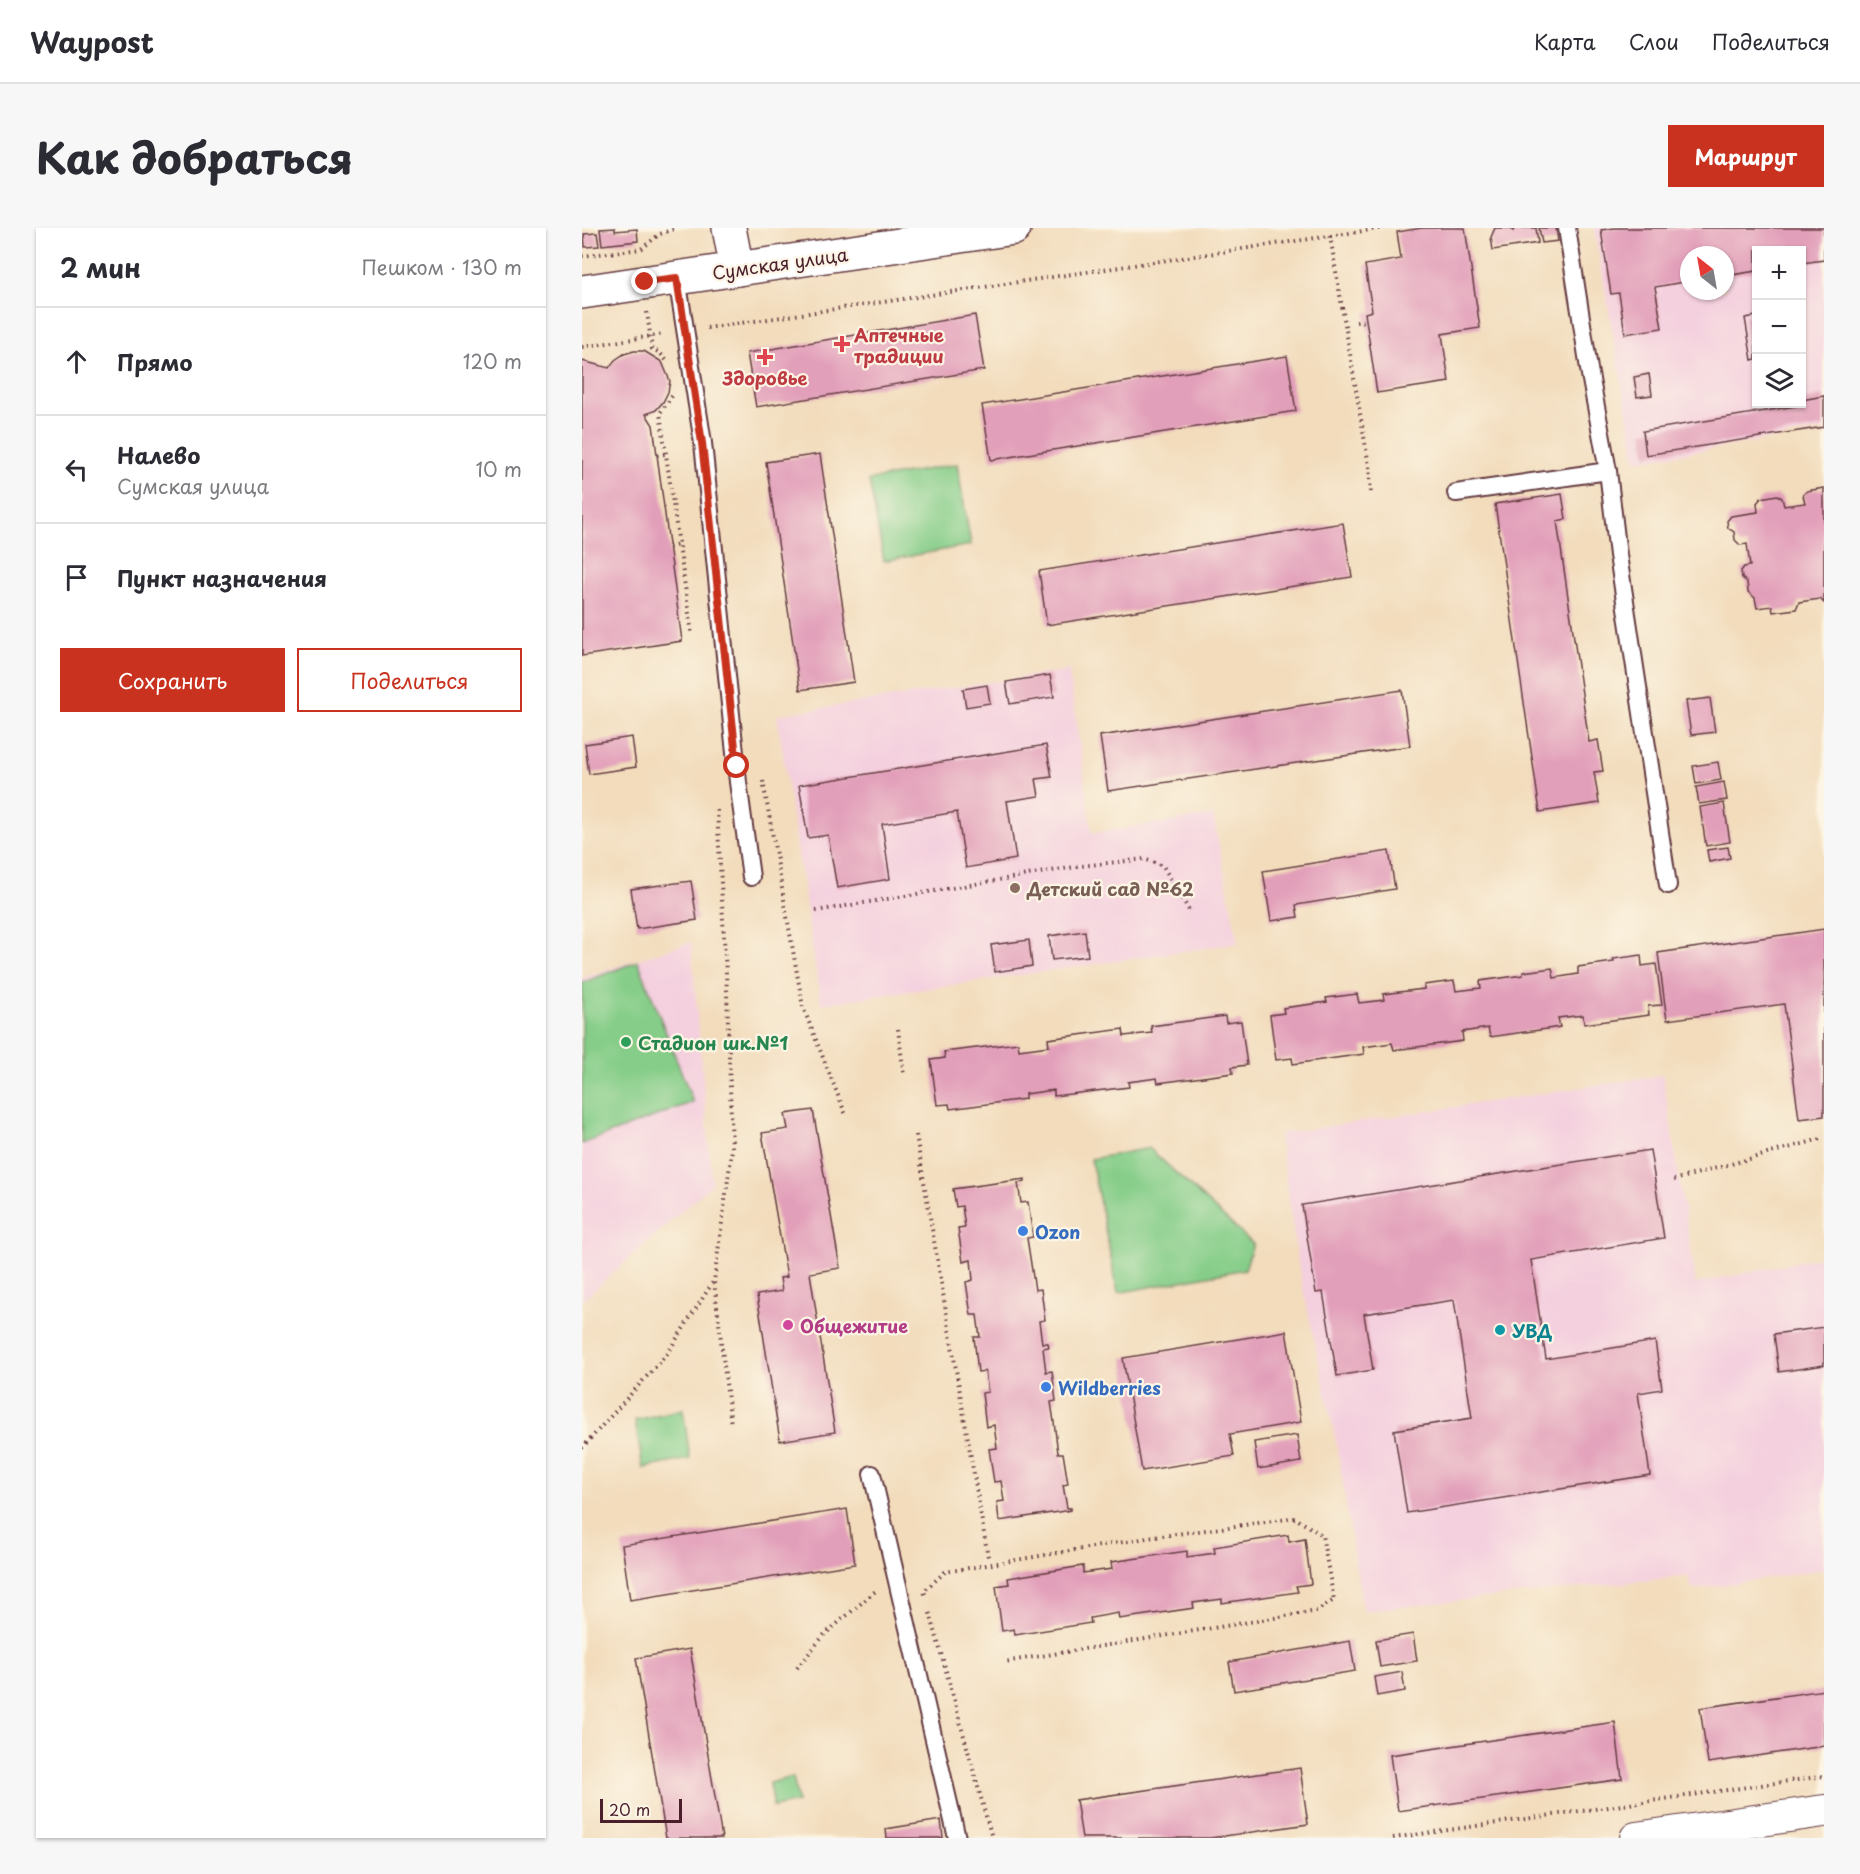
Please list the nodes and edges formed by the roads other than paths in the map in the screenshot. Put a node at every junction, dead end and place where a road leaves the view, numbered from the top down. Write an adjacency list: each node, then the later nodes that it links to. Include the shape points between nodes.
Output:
1 (729, 228): 4 (main road)
2 (1014, 228): 4 (main road, Сумская улица)
3 (1567, 228): 7 (lane)
4 (736, 269): 5 (main road, Сумская улица)
5 (661, 280): 6 (main road, Сумская улица); 9 (lane, via 685,331 702,443)
6 (582, 292)
7 (1608, 471): 8 (lane); 10 (lane)
8 (1456, 493)
9 (751, 877)
10 (1668, 885)
11 (872, 1474): 13 (lane)
12 (1824, 1812): 14 (street)
13 (957, 1838)
14 (1636, 1838)

